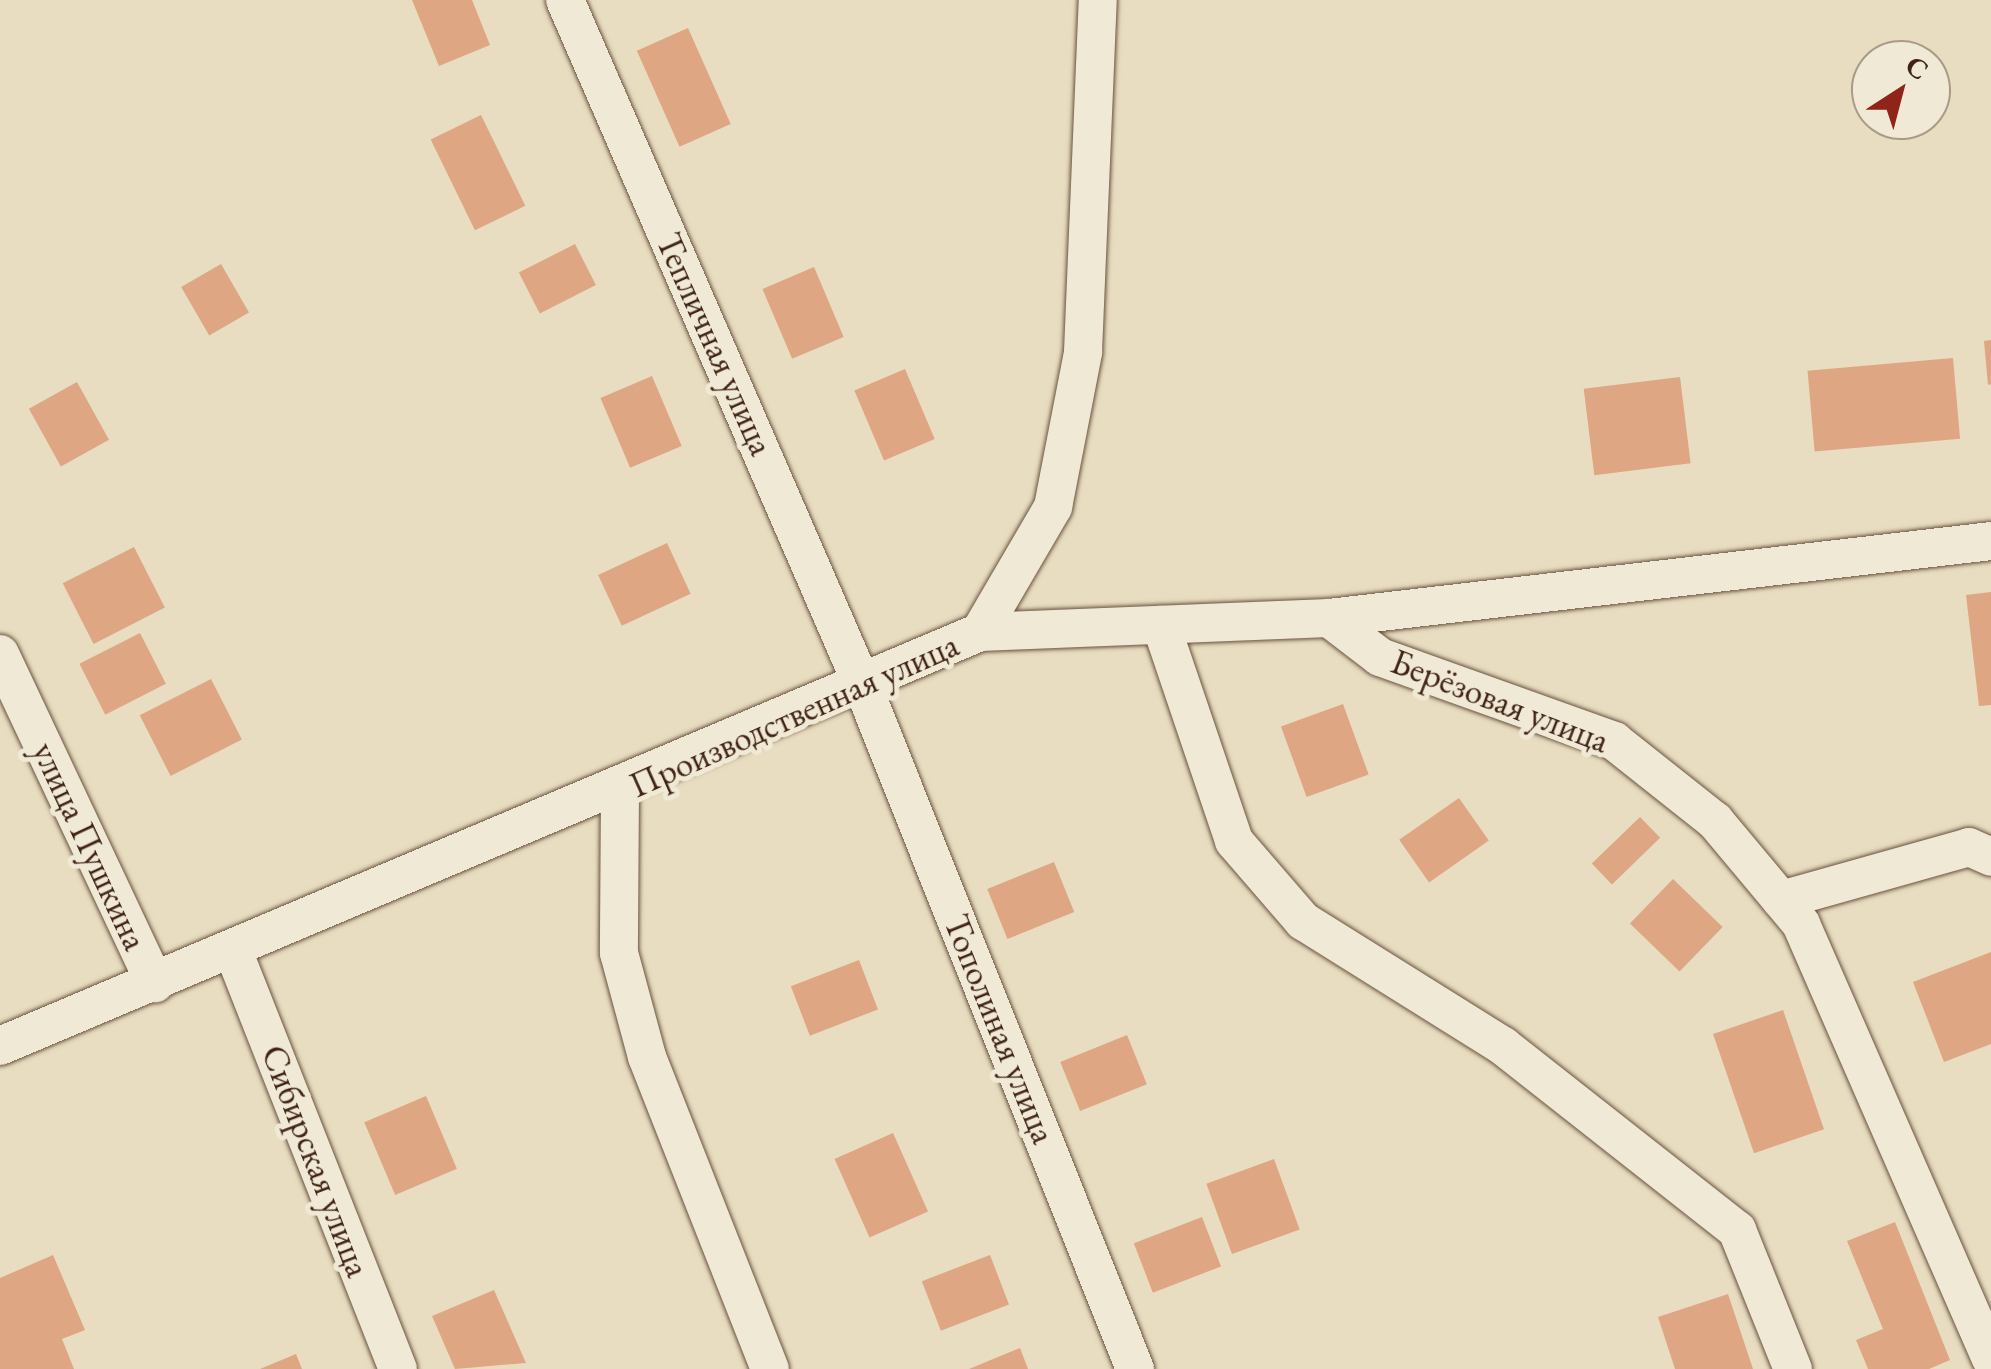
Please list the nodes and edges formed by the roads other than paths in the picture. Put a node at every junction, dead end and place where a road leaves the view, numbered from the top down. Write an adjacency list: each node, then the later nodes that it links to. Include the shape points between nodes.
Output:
1 (565, 0): 8 (street, Тепличная улица)
2 (1098, 0): 6 (street, Производственная улица, via 1079,371 1053,507)
3 (1991, 541): 4 (street, Берёзовая улица)
4 (1329, 618): 5 (street); 11 (street, Берёзовая улица, via 1380,657 1614,741 1715,821)
5 (1161, 625): 6 (street); 19 (street, via 1234,842 1303,922 1503,1046 1737,1230)
6 (980, 632): 8 (street, Производственная улица)
7 (0, 654): 13 (street, улица Пушкина)
8 (864, 689): 9 (street, Производственная улица); 18 (street, Тополиная улица)
9 (620, 791): 12 (street, Производственная улица); 17 (street, via 619,954 647,1057)
10 (1991, 857): 11 (street, via 1969,847)
11 (1781, 900): 15 (street, Берёзовая улица, via 1801,924)
12 (234, 953): 13 (street, Производственная улица); 16 (street, Сибирская улица)
13 (155, 984): 14 (street, Производственная улица)
14 (0, 1046)
15 (1991, 1358)
16 (398, 1369)
17 (770, 1369)
18 (1135, 1369)
19 (1793, 1369)

